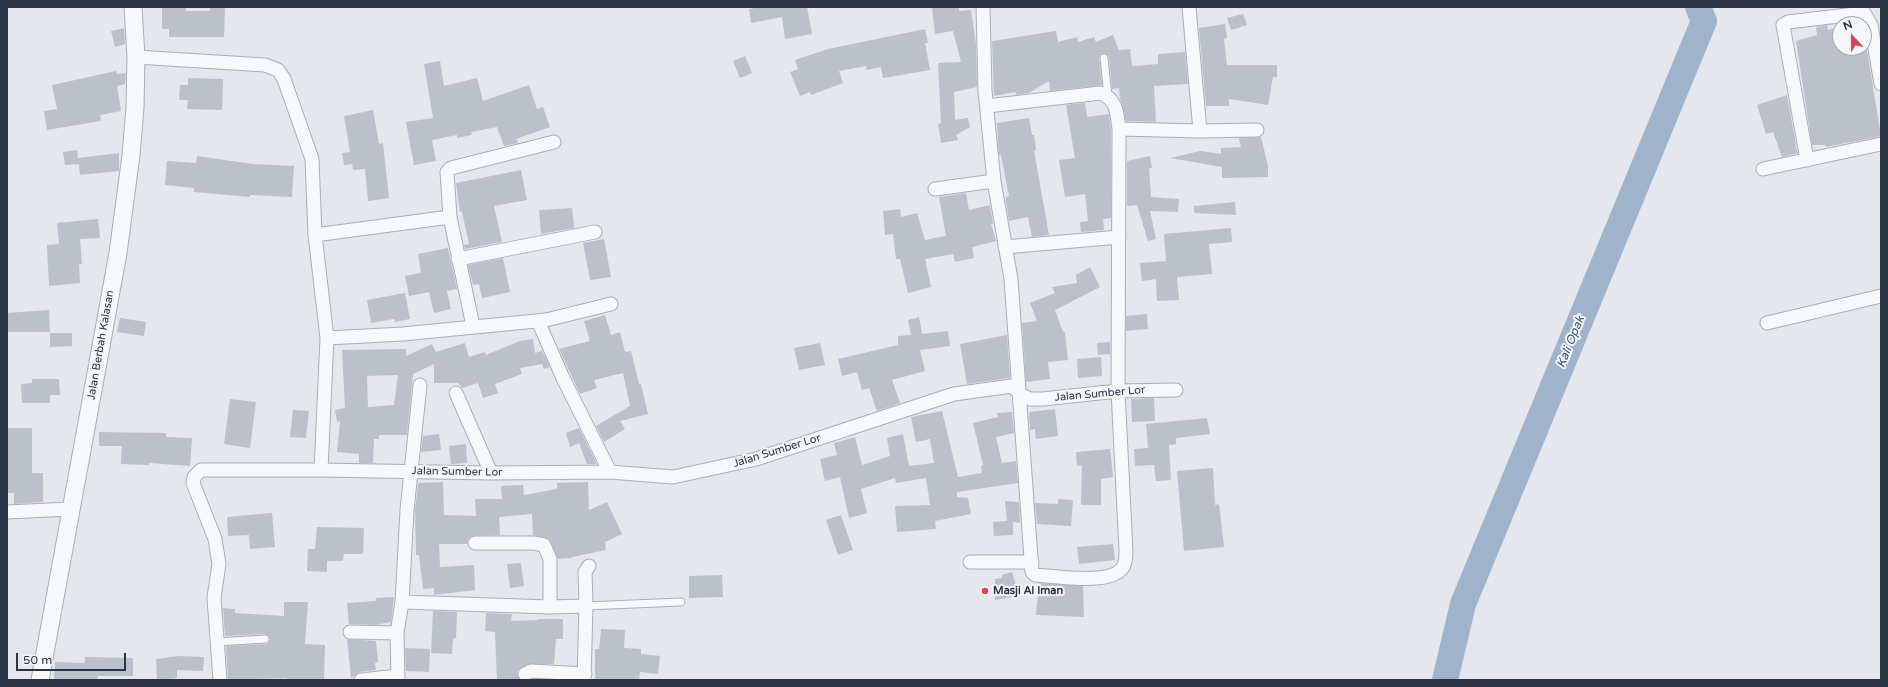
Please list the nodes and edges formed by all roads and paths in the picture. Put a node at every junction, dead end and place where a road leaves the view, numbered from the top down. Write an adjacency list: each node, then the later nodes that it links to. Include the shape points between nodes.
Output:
1 (133, 7): 4 (street, Jalan Berbah Kalasan)
2 (983, 7): 8 (street)
3 (1189, 7): 11 (street)
4 (136, 57): 20 (street, via 265,65 278,70 284,79 312,159); 39 (street, Jalan Berbah Kalasan, via 131,155 119,246)
5 (1104, 58): 7 (lane)
6 (1881, 84): 14 (street, via 1872,25 1864,13 1788,22 1783,25)
7 (1108, 96): 8 (street, via 1100,93); 9 (street, via 1115,104)
8 (987, 106): 16 (street)
9 (1120, 129): 11 (street); 21 (street)
10 (1257, 130): 11 (street)
11 (1200, 131)
12 (554, 142): 18 (street, via 451,168 447,172)
13 (1881, 144): 14 (street)
14 (1807, 160): 15 (street)
15 (1763, 169)
16 (994, 181): 17 (street); 22 (street)
17 (934, 189)
18 (450, 217): 20 (street); 23 (street)
19 (595, 232): 23 (street)
20 (315, 235): 29 (street)
21 (1119, 237): 22 (street); 32 (street)
22 (1006, 247): 34 (street)
23 (458, 258): 28 (street)
24 (1881, 296): 27 (street)
25 (611, 304): 26 (street)
26 (538, 321): 28 (street); 37 (street)
27 (1767, 324)
28 (472, 326): 29 (street, via 403,334)
29 (327, 338): 35 (street)
30 (420, 385): 36 (street)
31 (1176, 390): 32 (street, Jalan Sumber Lor)
32 (1118, 391): 34 (street, Jalan Sumber Lor, via 1043,399 1030,399); 43 (street, via 1126,552 1124,566 1115,575 1103,578 1035,575 1032,572)
33 (456, 393): 38 (street)
34 (1020, 394): 37 (street, Jalan Sumber Lor, via 1012,386 954,394 756,459 673,477); 43 (street)
35 (321, 470): 36 (street, Jalan Sumber Lor); 52 (street, Jalan Sumber Lor, via 201,470 194,477 193,482 215,539 219,564 214,598)
36 (412, 471): 38 (street, Jalan Sumber Lor); 45 (street, via 407,510)
37 (610, 472): 38 (street, Jalan Sumber Lor)
38 (491, 473)
39 (70, 509): 40 (street); 56 (street, Jalan Berbah Kalasan)
40 (7, 512)
41 (475, 543): 48 (street, via 544,545 550,559)
42 (970, 562): 43 (street)
43 (1032, 562)
44 (589, 566): 47 (street, via 585,572)
45 (402, 602): 48 (street); 50 (street)
46 (681, 602): 47 (lane)
47 (586, 606): 48 (street); 54 (street)
48 (550, 607)
49 (350, 632): 50 (street)
50 (397, 633): 55 (street)
51 (265, 639): 52 (lane)
52 (217, 642): 57 (street)
53 (525, 674): 54 (street, via 531,671)
54 (584, 677)
55 (398, 678): 58 (street)
56 (40, 680)
57 (220, 680)
58 (361, 680)

